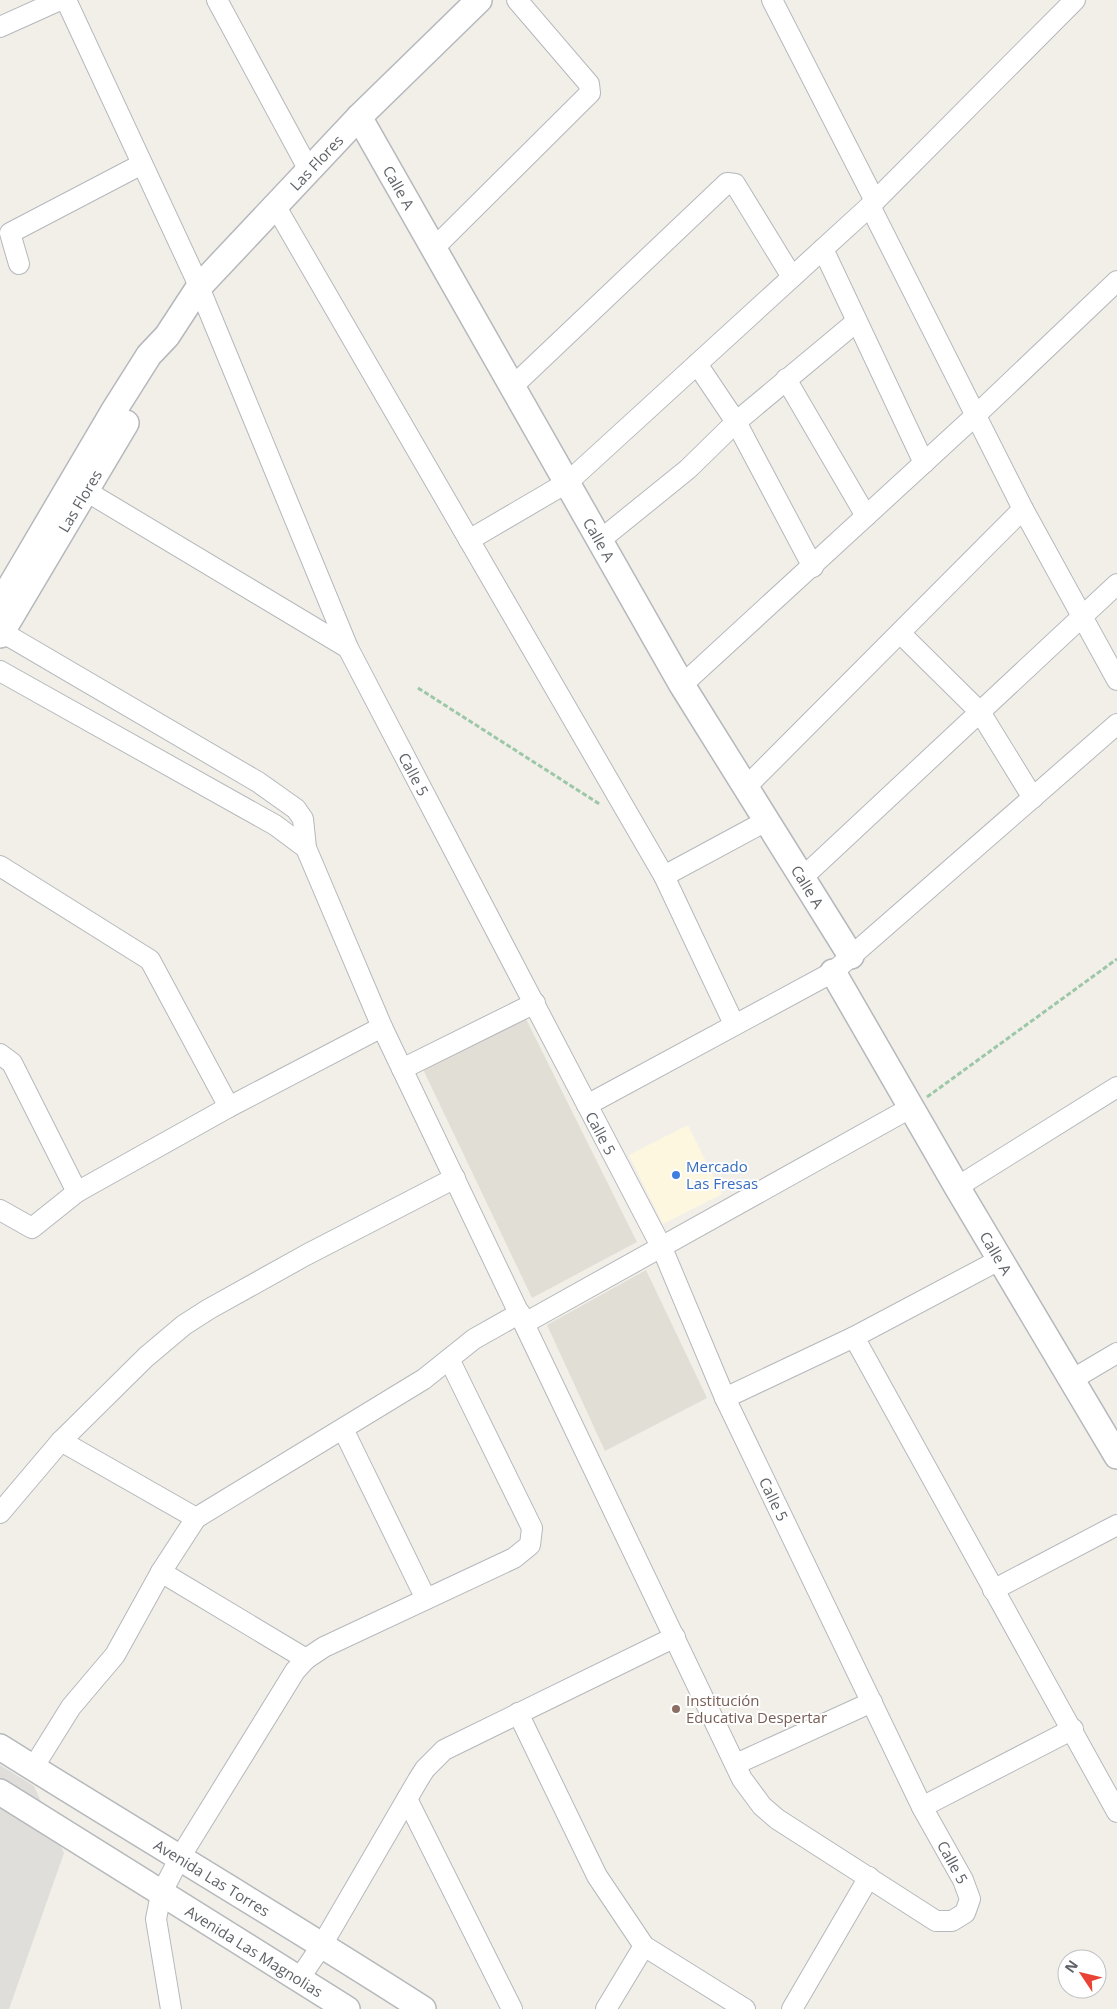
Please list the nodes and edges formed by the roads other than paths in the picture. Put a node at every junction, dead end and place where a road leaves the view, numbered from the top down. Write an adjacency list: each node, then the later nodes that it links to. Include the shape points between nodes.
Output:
1 (60, 0): 8 (street)
2 (66, 0): 10 (street, Calle 5)
3 (217, 0): 11 (street)
4 (479, 0): 9 (street, Las Flores)
5 (517, 0): 14 (street, via 589,84 590,93)
6 (772, 0): 12 (street)
7 (1075, 0): 12 (street)
8 (0, 27)
9 (359, 117): 11 (street, Las Flores); 14 (street, Calle A)
10 (142, 164): 16 (street, via 10,233); 19 (street, Calle 5)
11 (310, 172): 13 (street, Las Flores)
12 (872, 204): 15 (street); 25 (street)
13 (276, 207): 19 (street, Las Flores); 32 (street)
14 (434, 248): 24 (street, Calle A)
15 (823, 249): 17 (street); 20 (street)
16 (19, 264)
17 (792, 277): 22 (street); 24 (street, via 735,184 726,183)
18 (1117, 281): 25 (street)
19 (199, 288): 21 (street, Las Flores); 40 (street, Calle 5)
20 (856, 322): 23 (street); 27 (street)
21 (167, 336): 29 (street, Las Flores, via 163,360); 36 (street, Las Flores, via 149,355 113,412)
22 (697, 364): 26 (street); 28 (street)
23 (786, 379): 26 (street); 31 (street)
24 (513, 386): 28 (street, Calle A)
25 (976, 416): 27 (street); 30 (street)
26 (736, 422): 33 (street, via 688,469); 34 (street)
27 (924, 464): 31 (street)
28 (568, 482): 32 (street); 33 (street, Calle A)
29 (86, 491): 38 (street, Las Flores); 40 (street)
30 (1023, 509): 37 (street); 39 (street)
31 (866, 516): 34 (street)
32 (469, 540): 51 (street)
33 (599, 541): 43 (street, Calle A)
34 (813, 567): 43 (street)
35 (1117, 584): 37 (street)
36 (0, 604)
37 (1082, 617): 42 (street); 44 (street)
38 (1, 633): 49 (street, via 289,803 303,819)
39 (900, 633): 44 (street); 46 (street)
40 (348, 648): 54 (street, Calle 5)
41 (0, 671): 49 (street, via 275,825)
42 (1117, 680)
43 (682, 685): 46 (street, Calle A)
44 (980, 712): 47 (street); 52 (street)
45 (1117, 724): 47 (street)
46 (745, 788): 48 (street, Calle A)
47 (1033, 798): 53 (street)
48 (766, 821): 51 (street); 52 (street, Calle A)
49 (306, 848): 56 (street, Calle 5)
50 (0, 866): 61 (street, via 150,960)
51 (664, 876): 55 (street)
52 (801, 879): 53 (street, Calle A)
53 (842, 964): 55 (street); 62 (street, Calle A)
54 (535, 1003): 58 (street); 60 (street, Calle 5)
55 (734, 1024): 60 (street)
56 (382, 1027): 58 (street, Calle 5); 61 (street)
57 (0, 1054): 65 (street, via 12,1063)
58 (402, 1069): 63 (street, Calle 5)
59 (1117, 1087): 64 (street)
60 (587, 1106): 67 (street, Calle 5)
61 (229, 1107): 65 (street)
62 (912, 1107): 64 (street, Calle A); 67 (street)
63 (455, 1178): 69 (street, Calle 5); 76 (street, via 306,1255 192,1320 146,1357)
64 (957, 1187): 68 (street, Calle A)
65 (77, 1192): 66 (street, via 32,1228)
66 (0, 1210)
67 (662, 1248): 69 (street); 74 (street, Calle 5)
68 (1001, 1260): 70 (street); 73 (street, Calle A)
69 (523, 1318): 72 (street, via 474,1338); 84 (street, Calle 5)
70 (854, 1337): 74 (street); 82 (street)
71 (1117, 1353): 73 (street)
72 (449, 1359): 75 (street, via 424,1379); 83 (street, via 532,1528 532,1534 527,1549 514,1558)
73 (1073, 1379): 77 (street, Calle A)
74 (725, 1398): 86 (street, Calle 5)
75 (343, 1429): 79 (street); 83 (street)
76 (61, 1441): 78 (street); 79 (street)
77 (1117, 1456)
78 (0, 1513)
79 (196, 1518): 81 (street)
80 (1117, 1525): 82 (street)
81 (161, 1572): 85 (street); 91 (street, via 119,1649 71,1708)
82 (993, 1590): 88 (street)
83 (426, 1599): 85 (street, via 324,1647)
84 (675, 1638): 87 (street); 90 (street, Calle 5)
85 (306, 1659): 96 (street, via 282,1691)
86 (872, 1702): 90 (street); 94 (street, Calle 5)
87 (518, 1713): 93 (street, via 444,1750 425,1769); 100 (street, via 597,1876)
88 (1073, 1729): 94 (street); 95 (street)
89 (0, 1747): 91 (street, Avenida Las Torres)
90 (736, 1764): 97 (street, Calle 5, via 752,1794 777,1819)
91 (33, 1768): 96 (street, Avenida Las Torres)
92 (0, 1792): 98 (street)
93 (407, 1799): 99 (street); 105 (street)
94 (922, 1807): 97 (street, Calle 5, via 969,1892 965,1913 952,1921 936,1921)
95 (1117, 1812)
96 (179, 1858): 98 (street); 99 (street, Avenida Las Torres)
97 (869, 1877): 108 (street)
98 (161, 1894): 101 (street, Avenida Las Magnolias); 102 (street, via 156,1919)
99 (322, 1944): 101 (street); 104 (street, Avenida Las Torres)
100 (644, 1946): 106 (street); 107 (street)
101 (299, 1979): 103 (street, Avenida Las Magnolias)
102 (171, 2009)
103 (348, 2009)
104 (423, 2009)
105 (512, 2009)
106 (606, 2009)
107 (745, 2009)
108 (792, 2009)

